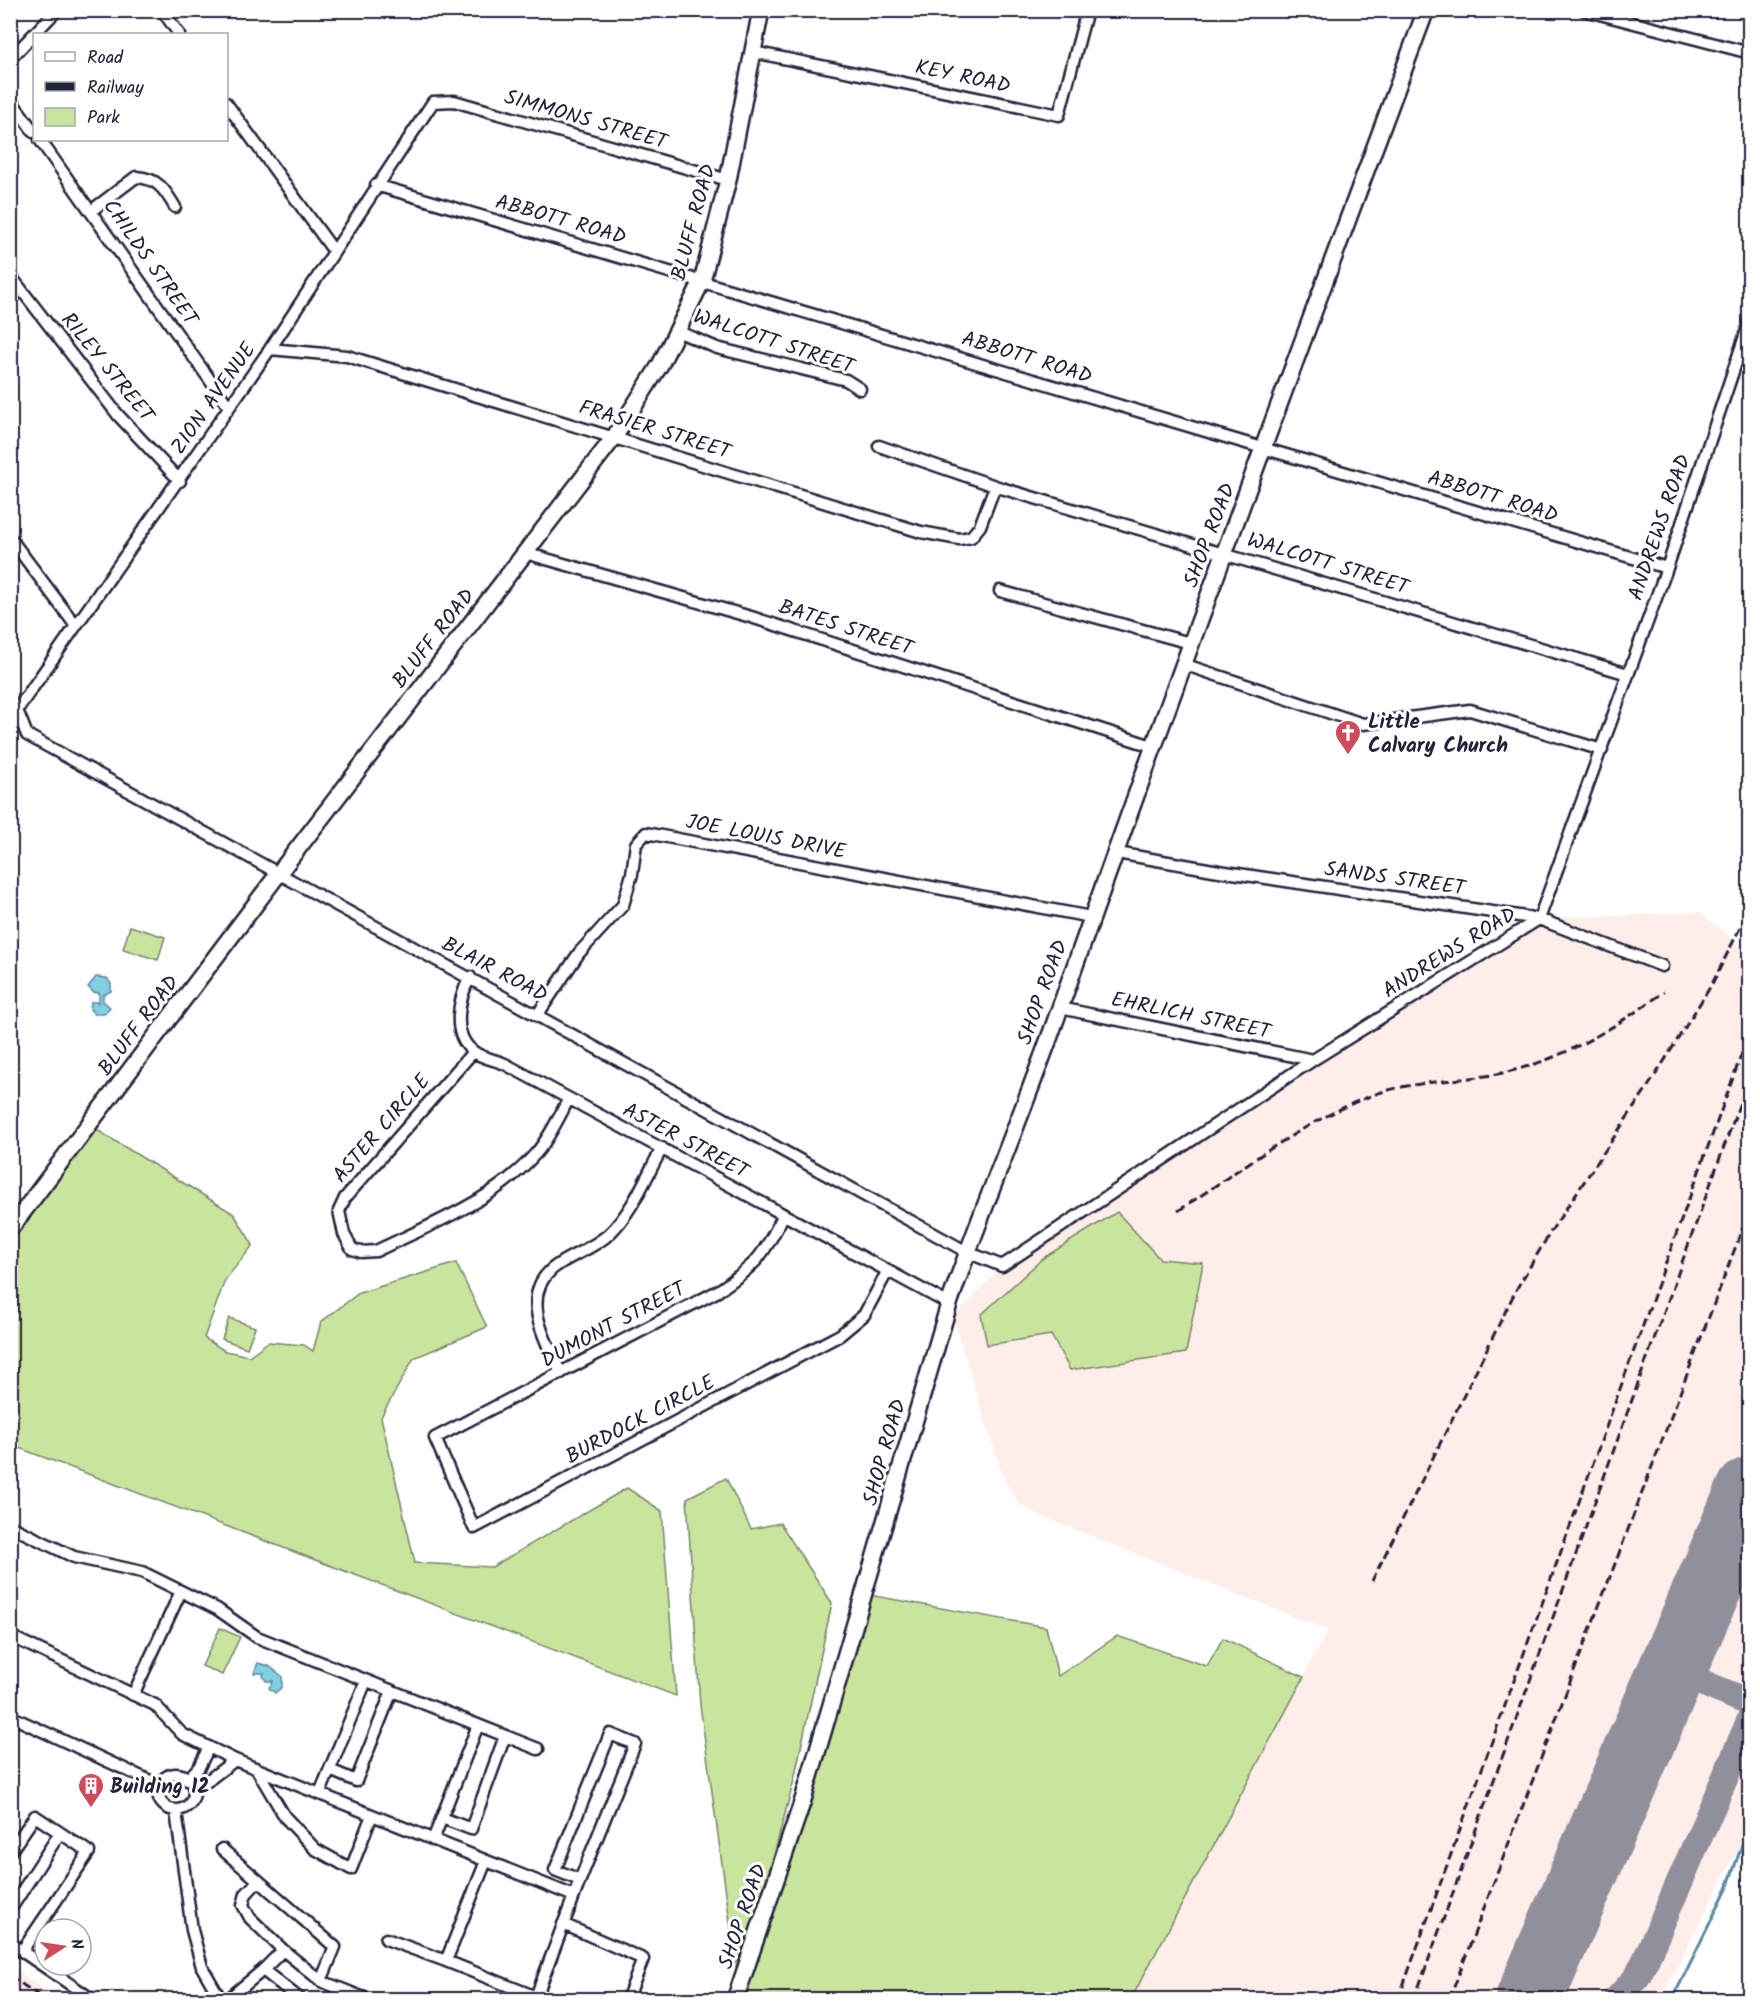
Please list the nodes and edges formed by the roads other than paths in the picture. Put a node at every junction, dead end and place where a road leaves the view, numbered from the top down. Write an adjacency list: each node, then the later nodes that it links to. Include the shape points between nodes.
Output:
1 (57, 10): 7 (street)
2 (162, 10): 8 (street)
3 (761, 10): 10 (street, BLUFF ROAD)
4 (1087, 10): 10 (street, KEY ROAD, via 1059,115)
5 (1425, 10): 32 (street, SHOP ROAD)
6 (1584, 10): 11 (street)
7 (34, 33)
8 (178, 33)
9 (33, 35): 12 (street)
10 (753, 52): 18 (street, BLUFF ROAD)
11 (1749, 53)
12 (10, 58)
13 (10, 99): 16 (street)
14 (433, 102): 18 (street, SIMMONS STREET, via 454,101); 19 (street, ZION AVENUE)
15 (228, 106): 22 (street)
16 (33, 131)
17 (41, 141): 21 (street, CHILDS STREET)
18 (728, 180): 24 (street, BLUFF ROAD)
19 (376, 185): 22 (street, ZION AVENUE); 24 (street, ABBOTT ROAD)
20 (174, 207): 21 (street, via 164,188 150,177 136,177)
21 (91, 211): 29 (street, CHILDS STREET)
22 (333, 250): 27 (street, ZION AVENUE)
23 (10, 275): 33 (street, RILEY STREET, via 118,415)
24 (702, 280): 26 (street, BLUFF ROAD); 32 (street, ABBOTT ROAD)
25 (1749, 321): 38 (street, ANDREWS ROAD)
26 (677, 331): 28 (street, WALCOTT STREET, via 717,348 846,380); 30 (street, BLUFF ROAD)
27 (270, 349): 29 (street, ZION AVENUE); 30 (street, FRASIER STREET, via 347,356)
28 (860, 389)
29 (229, 407): 33 (street, ZION AVENUE)
30 (615, 436): 34 (street, FRASIER STREET, via 921,532 959,539 971,537 980,526); 37 (street, BLUFF ROAD)
31 (879, 446): 34 (street, WALCOTT STREET)
32 (1265, 449): 36 (street, SHOP ROAD); 38 (street, ABBOTT ROAD)
33 (180, 481): 40 (street, ZION AVENUE)
34 (995, 486): 36 (street, WALCOTT STREET)
35 (10, 538): 40 (street)
36 (1224, 552): 41 (street, SHOP ROAD); 43 (street, WALCOTT STREET)
37 (525, 553): 45 (street, BATES STREET, via 752,617); 48 (street, BLUFF ROAD)
38 (1667, 568): 43 (street, ANDREWS ROAD)
39 (1000, 591): 41 (street)
40 (76, 626): 44 (street, ZION AVENUE)
41 (1190, 643): 42 (street, SHOP ROAD)
42 (1183, 664): 45 (street, SHOP ROAD); 46 (street, via 1363,724 1470,710)
43 (1628, 674): 46 (street, ANDREWS ROAD)
44 (17, 710): 48 (street, BLAIR ROAD, via 27,735)
45 (1152, 746): 47 (street, SHOP ROAD)
46 (1602, 750): 50 (street, ANDREWS ROAD)
47 (1117, 853): 49 (street, SHOP ROAD); 50 (street, SANDS STREET)
48 (279, 873): 52 (street, BLAIR ROAD); 60 (street, BLUFF ROAD)
49 (1091, 917): 53 (street, SHOP ROAD); 54 (street, JOE LOUIS DRIVE, via 646,833 636,844 624,905 579,953)
50 (1539, 919): 51 (street, SANDS STREET); 56 (street, ANDREWS ROAD)
51 (1662, 966)
52 (470, 977): 54 (street, BLAIR ROAD); 55 (street, via 461,995 458,1015 463,1036)
53 (1060, 1008): 56 (street, EHRLICH STREET); 61 (street, SHOP ROAD)
54 (538, 1014): 61 (street, BLAIR ROAD)
55 (473, 1052): 57 (street, ASTER STREET, via 505,1064); 57 (street, ASTER CIRCLE, via 345,1198 339,1211 352,1248 376,1251 483,1197 519,1172 540,1149)
56 (1313, 1060): 61 (street, ANDREWS ROAD, via 1002,1266)
57 (568, 1100): 58 (street, ASTER STREET)
58 (662, 1148): 59 (street, ASTER STREET); 64 (street, via 628,1211 608,1234 550,1271 537,1292 537,1314 544,1338)
59 (783, 1216): 62 (street, ASTER STREET); 64 (street, DUMONT STREET, via 765,1254 748,1270 718,1291)
60 (10, 1229)
61 (967, 1252): 63 (street, SHOP ROAD)
62 (887, 1272): 63 (street, ASTER STREET); 65 (street, BURDOCK CIRCLE, via 864,1315 840,1335 474,1528)
63 (949, 1304): 111 (street, SHOP ROAD, via 803,1800)
64 (561, 1373): 65 (street, DUMONT STREET)
65 (435, 1438)
66 (10, 1526): 67 (street, via 74,1557 142,1572)
67 (181, 1591): 69 (street, via 217,1609 257,1637); 71 (street)
68 (10, 1636): 71 (street)
69 (366, 1681): 70 (street); 79 (street)
70 (392, 1691): 73 (street); 79 (street, via 356,1781)
71 (133, 1695): 75 (street, via 155,1705 182,1734)
72 (10, 1716): 81 (street)
73 (478, 1725): 74 (street); 86 (street)
74 (505, 1736): 76 (street); 86 (street, via 471,1829)
75 (209, 1747): 77 (street); 80 (street)
76 (538, 1749)
77 (235, 1760): 78 (street); 82 (street)
78 (256, 1768): 83 (street); 85 (street, via 285,1817 307,1841 351,1869)
79 (330, 1770): 83 (street)
80 (188, 1780): 81 (street, via 172,1774); 82 (street)
81 (159, 1785): 84 (street, via 161,1803)
82 (194, 1791): 84 (street, via 191,1802)
83 (320, 1793): 85 (street)
84 (176, 1810): 107 (street, via 192,1930 202,1967)
85 (372, 1815): 88 (street)
86 (442, 1818): 88 (street)
87 (60, 1833): 90 (street, via 35,1816); 95 (street); 100 (street, via 89,1851)
88 (433, 1840): 91 (street)
89 (222, 1849): 93 (street)
90 (10, 1851)
91 (486, 1861): 94 (street); 101 (street)
92 (580, 1880): 92 (street, via 635,1744 610,1734 555,1870); 94 (street)
93 (258, 1881): 99 (street, via 246,1894 243,1905 250,1918); 103 (street, via 335,1947)
94 (574, 1896): 96 (street)
95 (10, 1910)
96 (563, 1924): 105 (street); 110 (street, via 643,1959)
97 (386, 1939): 101 (street)
98 (10, 1943): 100 (street)
99 (283, 1950): 102 (street); 103 (street)
100 (22, 1951): 106 (street)
101 (446, 1961): 105 (street)
102 (263, 1970): 108 (street); 109 (street)
103 (321, 1981): 104 (street)
104 (364, 1998)
105 (539, 1998)
106 (93, 2000)
107 (221, 2000)
108 (228, 2000)
109 (301, 2000)
110 (627, 2000)
111 (735, 2000)

